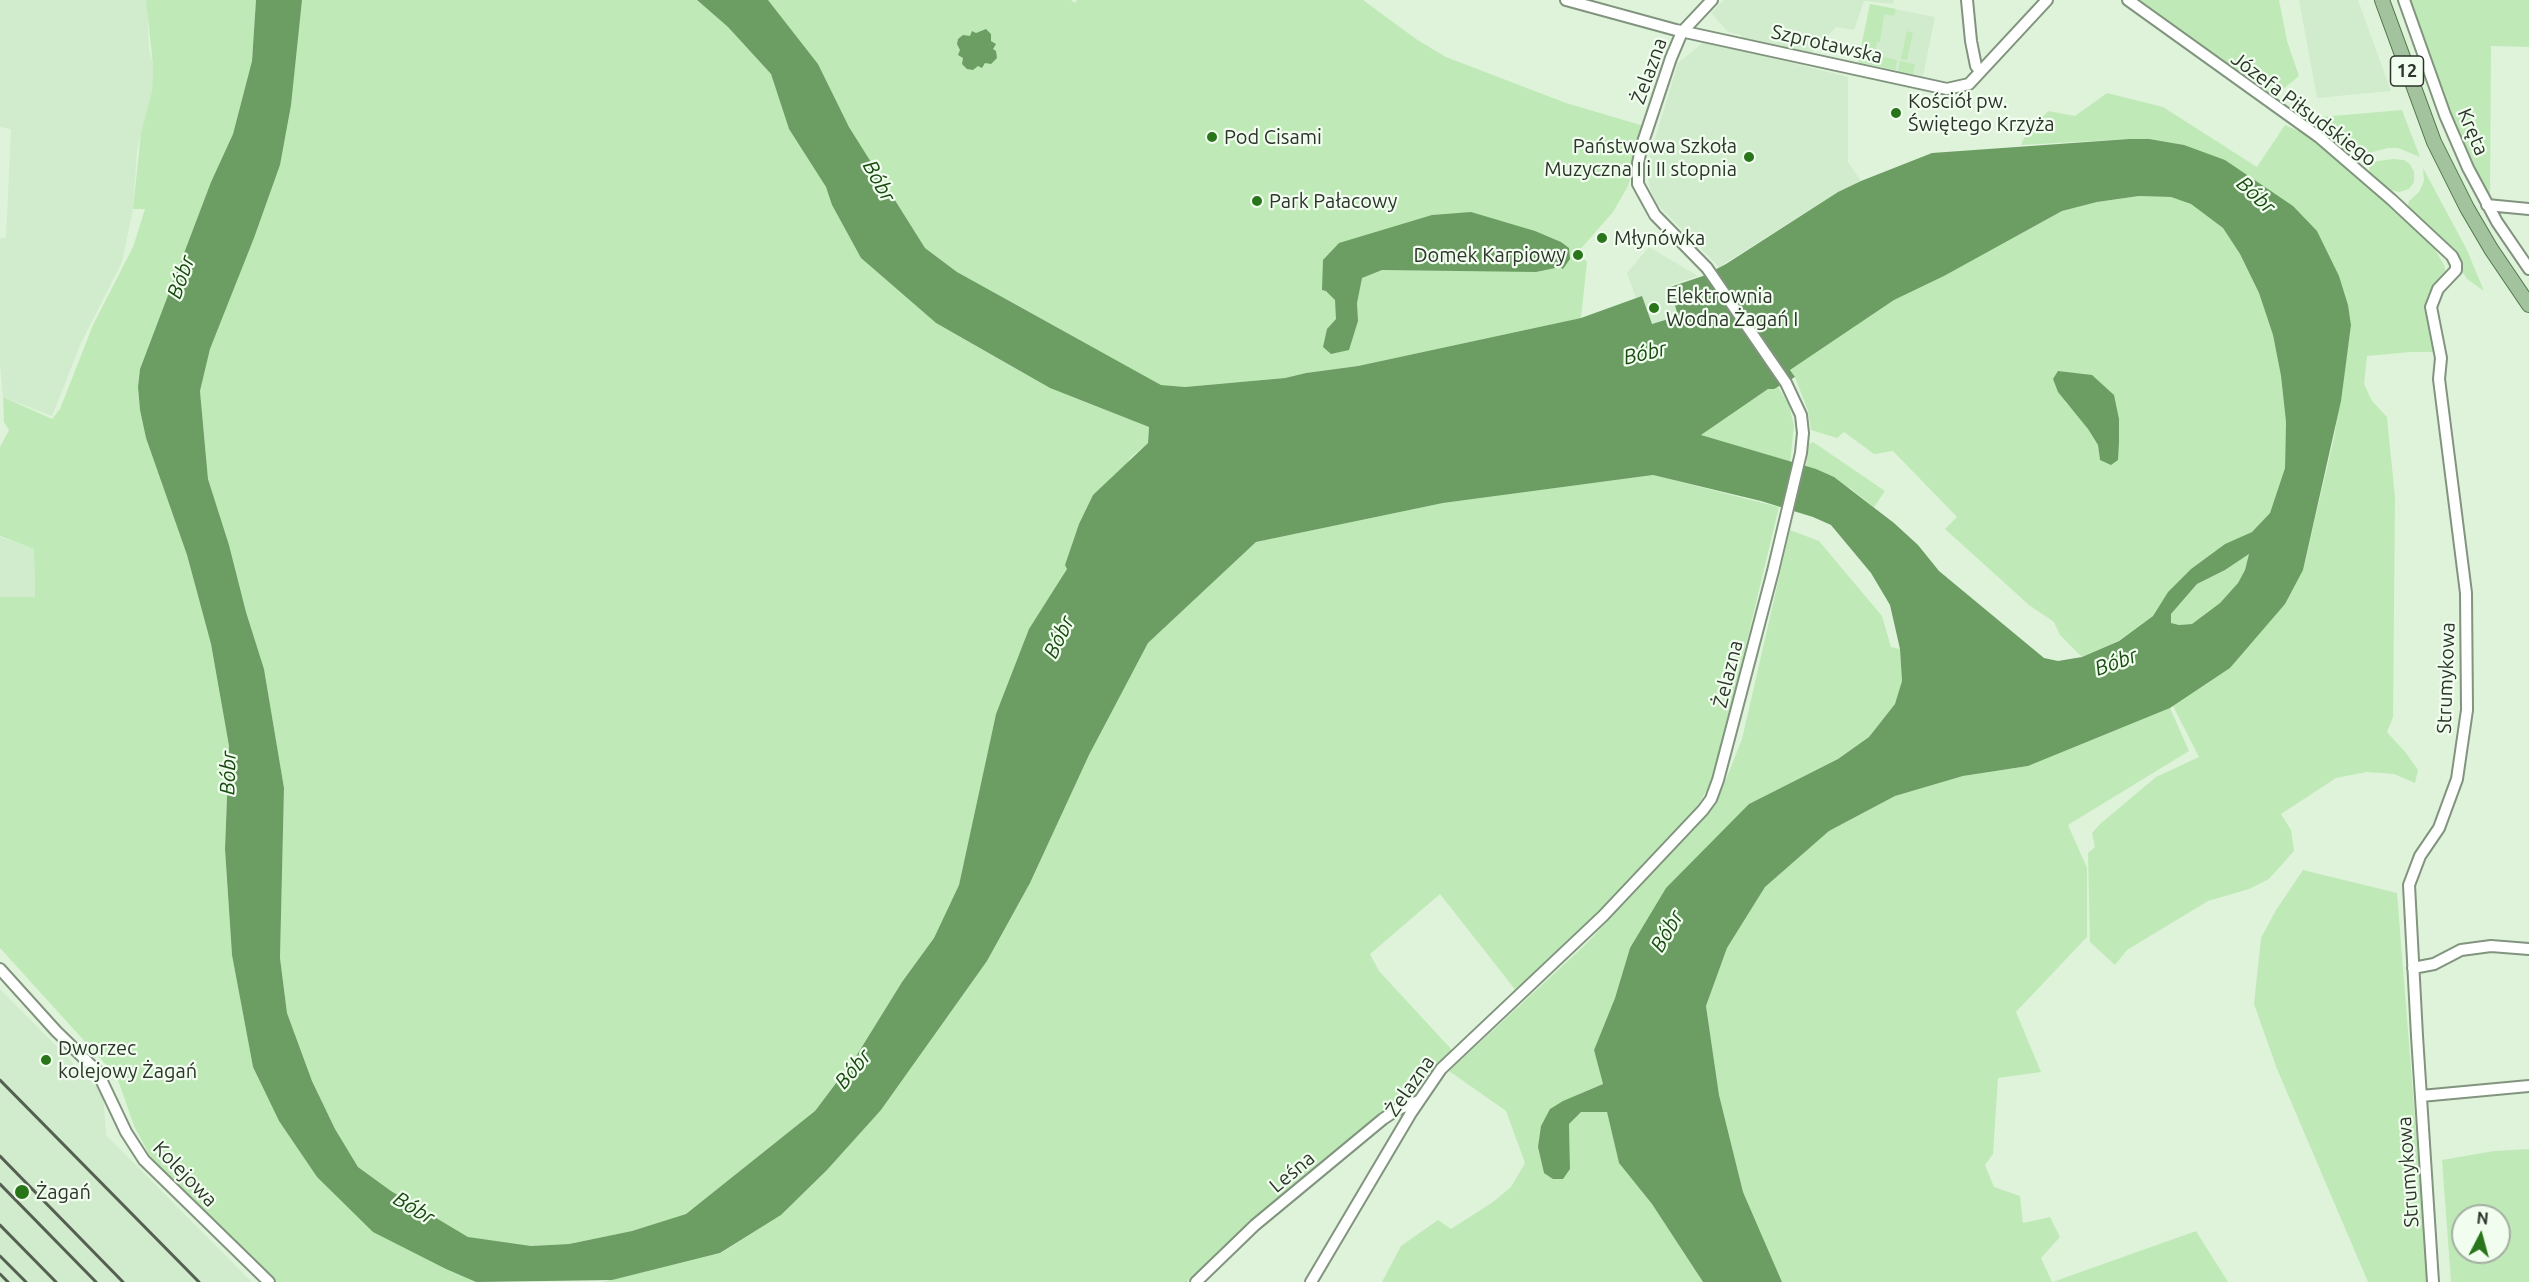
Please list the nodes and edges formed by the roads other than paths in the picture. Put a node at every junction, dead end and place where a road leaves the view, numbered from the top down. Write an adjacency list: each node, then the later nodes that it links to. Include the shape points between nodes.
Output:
1 (1566, 0): 8 (street, Szprotawska)
2 (1712, 0): 8 (street, Żelazna)
3 (1967, 0): 9 (street, via 1971,41)
4 (2047, 0): 9 (street, Szprotawska)
5 (2128, 0): 12 (street, Józefa Piłsudskiego, via 2319,137)
6 (2382, 0): 14 (main road, 12, via 2434,142 2467,208)
7 (2404, 0): 10 (street, Kręta, via 2445,116)
8 (1682, 32): 9 (street, Szprotawska, via 1936,88 1969,84); 20 (street, Żelazna, via 1642,145 1638,184 1655,215 1707,268 1786,383 1801,415 1801,453 1783,527 1727,752 1711,799 1603,916 1441,1069)
9 (1980, 71)
10 (2487, 205): 11 (street); 13 (street, Kręta)
11 (2529, 209)
12 (2452, 256): 16 (street, Strumykowa, via 2456,270 2438,289 2431,307 2441,358 2439,379 2466,592 2467,710 2457,779 2439,828 2420,856 2409,885)
13 (2529, 269)
14 (2529, 305)
15 (2529, 949): 16 (street, via 2491,946 2461,950 2434,964)
16 (2414, 968): 19 (street, Strumykowa)
17 (0, 969): 21 (street, Kolejowa, via 97,1071 144,1160)
18 (2529, 1086): 19 (street)
19 (2421, 1096): 24 (street, Strumykowa)
20 (1419, 1101): 22 (street, Leśna, via 1383,1119 1255,1225); 23 (street, Żelazna)
21 (268, 1282)
22 (1196, 1282)
23 (1311, 1282)
24 (2433, 1282)

